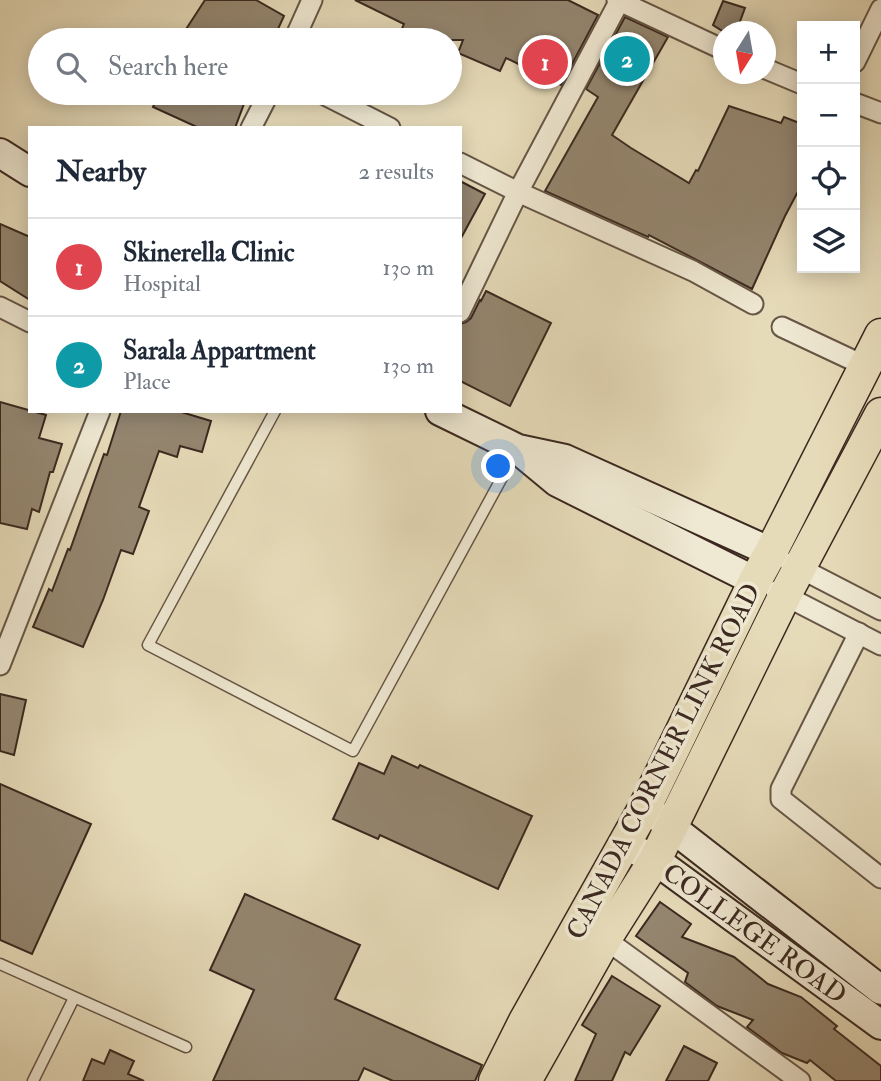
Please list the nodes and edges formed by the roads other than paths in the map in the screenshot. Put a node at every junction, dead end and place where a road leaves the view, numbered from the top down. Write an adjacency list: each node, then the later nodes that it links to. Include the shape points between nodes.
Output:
1 (312, 0): 4 (street)
2 (619, 1): 5 (street); 16 (street)
3 (881, 9): 6 (street)
4 (299, 28)
5 (713, 45)
6 (860, 52)
7 (776, 73): 8 (street)
8 (797, 82)
9 (263, 105): 13 (street)
10 (345, 105): 14 (street)
11 (860, 105): 12 (street)
12 (881, 113)
13 (252, 126)
14 (386, 126)
15 (462, 164): 16 (street)
16 (518, 192): 17 (street, via 693,271); 19 (street)
17 (753, 304)
18 (0, 307): 20 (street)
19 (462, 308)
20 (28, 321)
21 (782, 327): 23 (street)
22 (881, 335): 23 (main road, CANADA CORNER LINK ROAD)
23 (865, 366): 29 (main road, CANADA CORNER LINK ROAD)
24 (99, 413): 35 (street)
25 (274, 413): 28 (lane, via 148,646 353,751)
26 (444, 413): 28 (main road)
27 (881, 414): 31 (main road, CANADA CORNER LINK ROAD)
28 (518, 449): 29 (main road, via 565,459); 30 (main road, via 557,482)
29 (771, 552): 30 (main road, CANADA CORNER LINK ROAD); 31 (street)
30 (755, 581): 31 (street); 36 (main road, CANADA CORNER LINK ROAD)
31 (792, 582): 32 (street); 33 (street); 37 (main road, CANADA CORNER LINK ROAD)
32 (881, 610)
33 (859, 634): 34 (street); 40 (street, via 781,789 781,799)
34 (881, 645)
35 (0, 665)
36 (645, 807): 37 (main road, COLLEGE ROAD); 38 (main road, CANADA CORNER LINK ROAD)
37 (670, 827): 39 (main road, CANADA CORNER LINK ROAD); 43 (main road, COLLEGE ROAD)
38 (626, 845): 39 (main road, COLLEGE ROAD); 48 (main road, CANADA CORNER LINK ROAD)
39 (655, 860): 41 (main road, CANADA CORNER LINK ROAD); 45 (main road, COLLEGE ROAD)
40 (881, 878)
41 (605, 939): 49 (main road, CANADA CORNER LINK ROAD); 50 (street)
42 (0, 964): 44 (lane)
43 (881, 990)
44 (74, 998): 46 (lane); 47 (lane)
45 (881, 1025)
46 (186, 1047)
47 (33, 1081)
48 (495, 1081)
49 (525, 1081)
50 (800, 1081)

